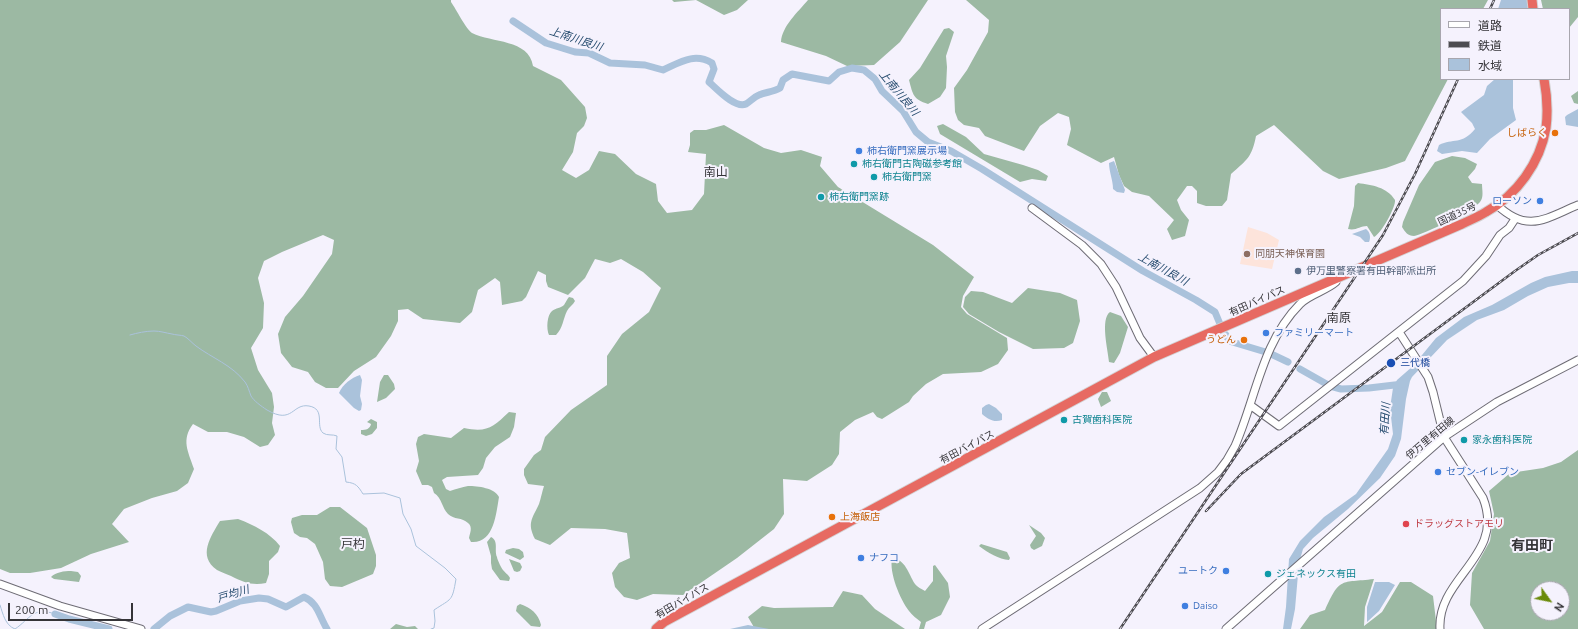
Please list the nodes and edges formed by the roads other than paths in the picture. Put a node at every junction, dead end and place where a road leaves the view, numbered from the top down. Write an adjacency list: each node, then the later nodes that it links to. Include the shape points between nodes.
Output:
1 (1544, 80): 2 (highway, 国道35号, via 1547,113 1543,140 1532,166 1520,185)
2 (1497, 205): 5 (street); 6 (highway, 国道35号, via 1462,224)
3 (1578, 205): 5 (street, via 1537,222)
4 (1032, 208): 10 (street, via 1082,244 1102,264 1116,286 1140,338)
5 (1515, 219): 9 (street, via 1473,271)
6 (1341, 276): 7 (highway, 国道35号); 8 (street, via 1335,283 1302,303)
7 (1294, 296): 8 (street); 10 (highway, 有田バイパス)
8 (1289, 316): 12 (street, via 1270,347)
9 (1399, 332): 12 (street, via 1279,426); 13 (street, via 1425,372 1433,392)
10 (1154, 357): 16 (highway, 有田バイパス, via 664,622)
11 (1578, 360): 13 (street, 伊万里有田線, via 1497,402)
12 (1250, 405): 17 (street, via 1228,460 1210,480 1158,517)
13 (1444, 437): 18 (street, 伊万里有田線); 19 (street, via 1482,498 1488,520 1484,542 1443,605)
14 (0, 584): 15 (street, via 60,606)
15 (141, 629)
16 (656, 629)
17 (982, 629)
18 (1226, 629)
19 (1440, 629)

